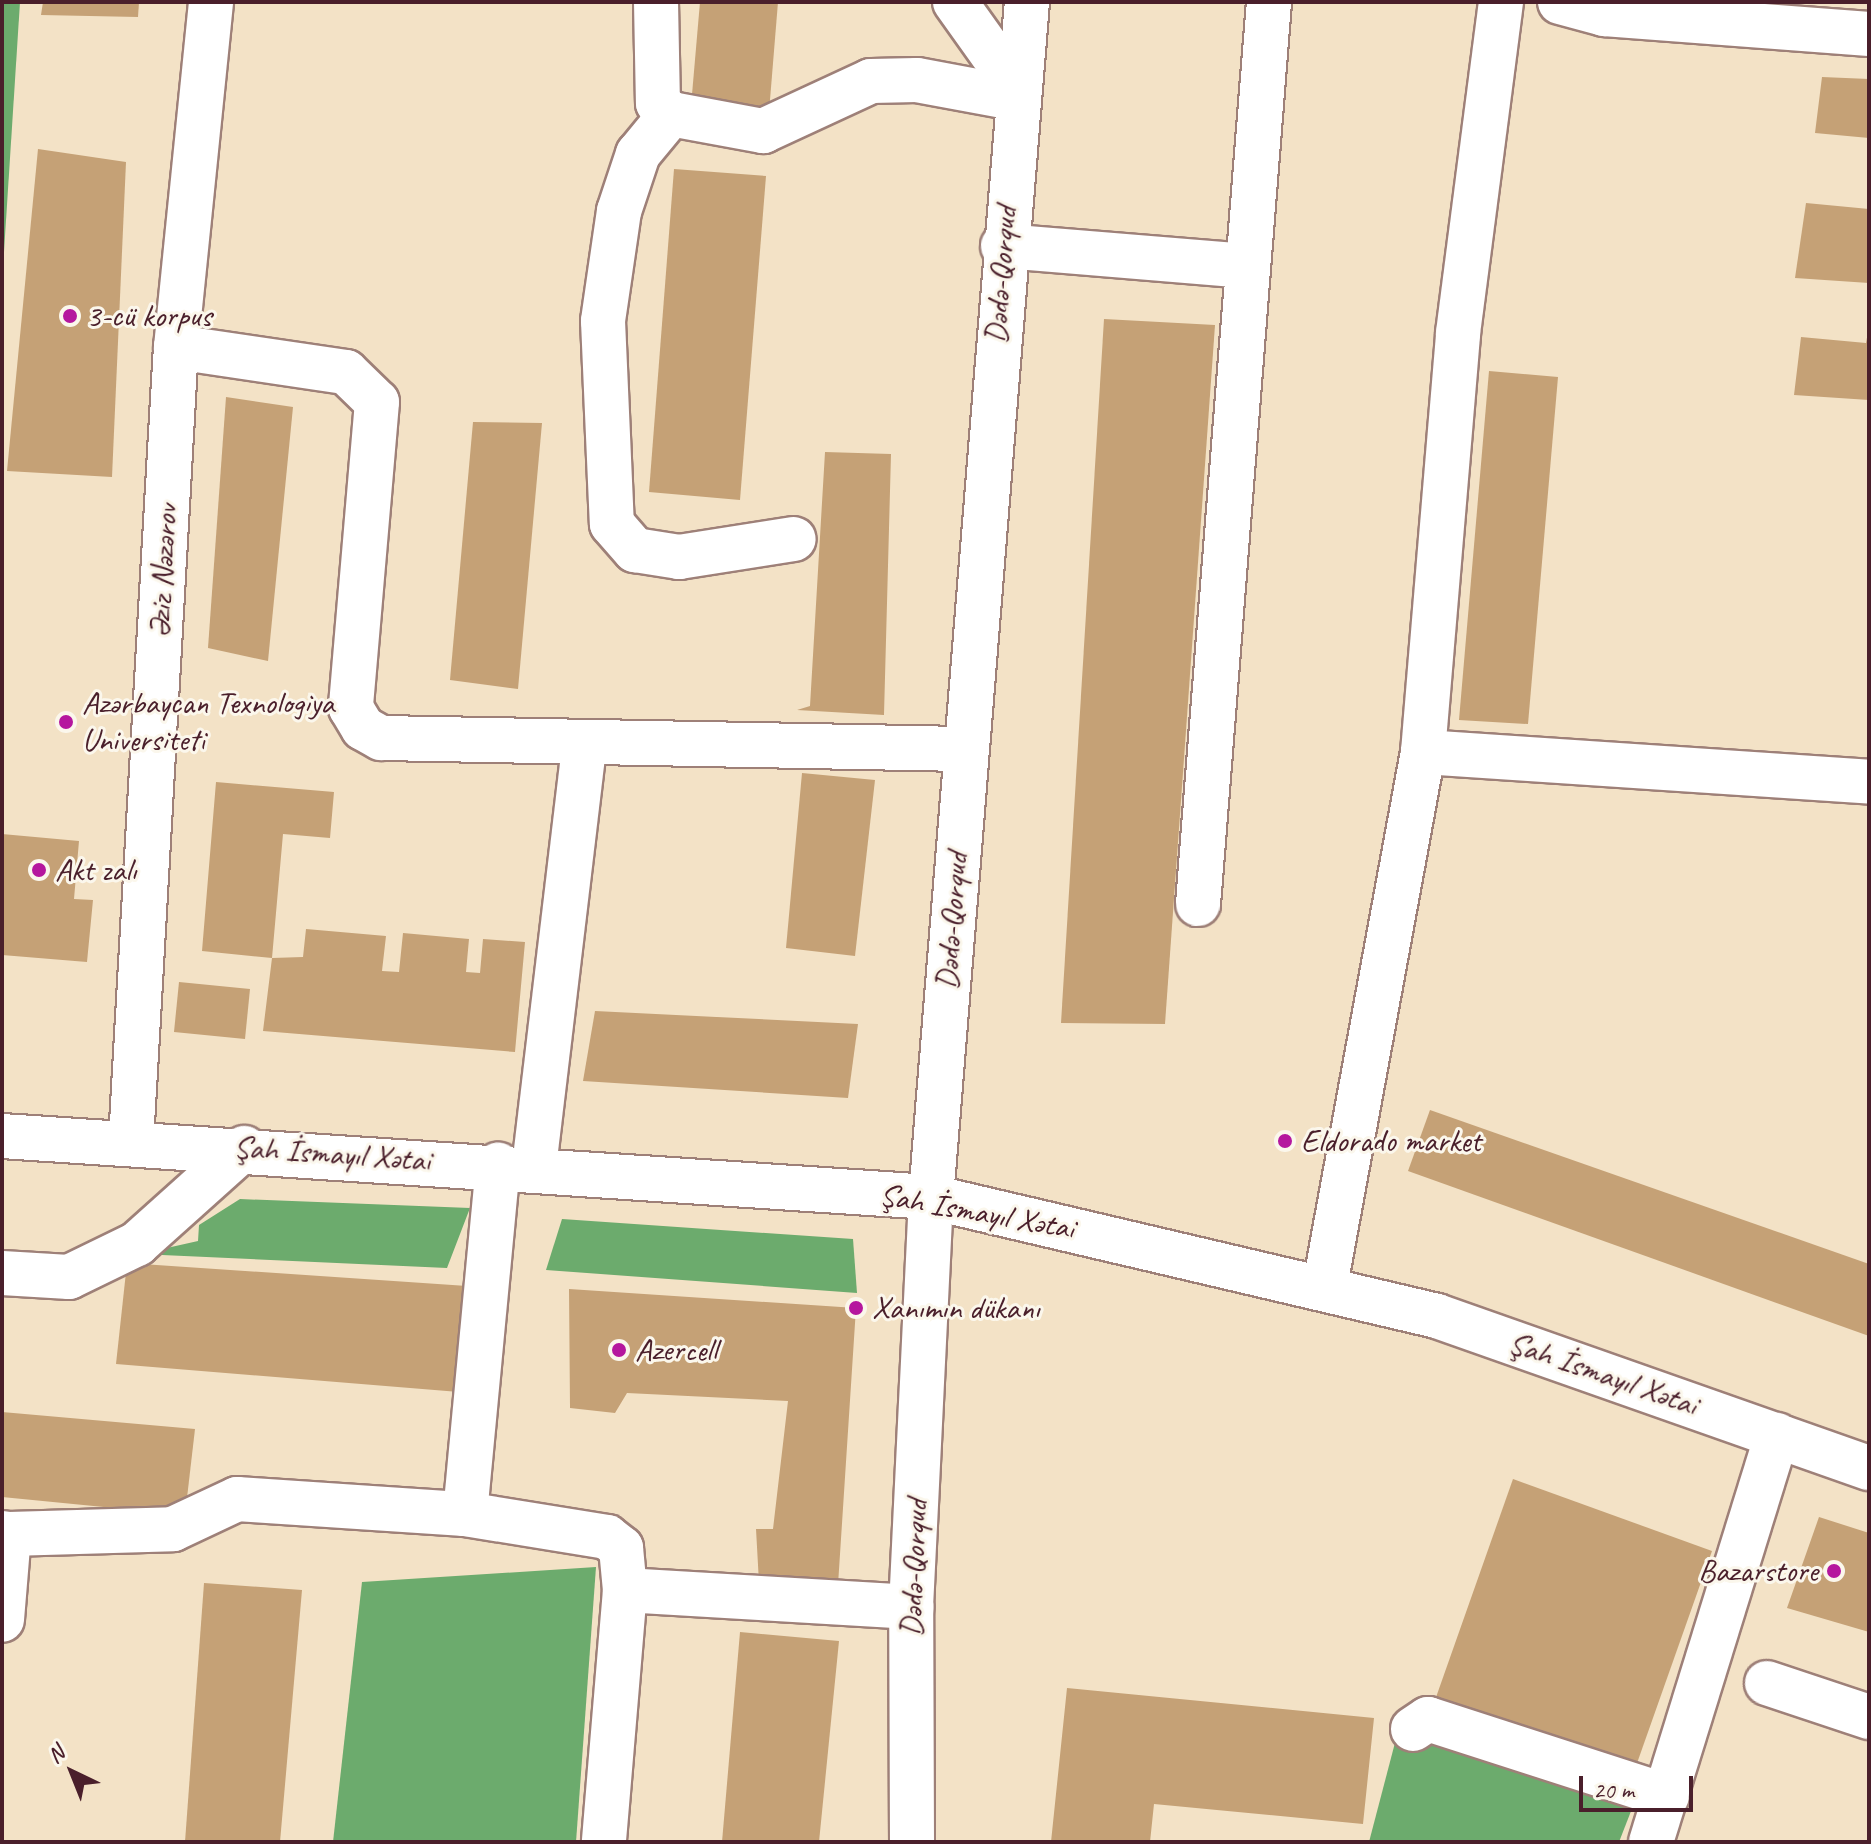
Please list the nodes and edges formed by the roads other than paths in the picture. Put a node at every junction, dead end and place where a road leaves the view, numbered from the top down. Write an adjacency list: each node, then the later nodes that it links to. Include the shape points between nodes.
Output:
1 (211, 2): 13 (street, Əziz Nəzərov)
2 (656, 2): 10 (street, via 658,103)
3 (955, 2): 9 (street)
4 (1027, 2): 9 (street, Dədə-Qorqud)
5 (1269, 2): 12 (street)
6 (1501, 2): 17 (street, via 1458,333)
7 (1560, 2): 8 (street, via 1604,14)
8 (1869, 34)
9 (1015, 92): 10 (street, via 917,80 871,81 763,131); 11 (street, Dədə-Qorqud)
10 (671, 114): 14 (street, via 638,154 603,321 612,524 635,550 679,557)
11 (1003, 246): 12 (street); 16 (street, Dədə-Qorqud)
12 (1246, 266): 19 (street)
13 (176, 347): 15 (street, via 346,372 377,402 351,708 363,728 381,738); 21 (street, Əziz Nəzərov)
14 (794, 539)
15 (584, 746): 16 (street); 23 (street)
16 (964, 749): 24 (street, Dədə-Qorqud)
17 (1423, 752): 18 (street); 26 (street)
18 (1869, 782)
19 (1198, 904)
20 (2, 1136): 21 (street, Şah İsmayıl Xətai)
21 (131, 1141): 22 (street, Şah İsmayıl Xətai)
22 (244, 1148): 23 (street, Şah İsmayıl Xətai); 25 (street, via 137,1244 69,1277)
23 (516, 1166): 24 (street, Şah İsmayıl Xətai); 29 (street)
24 (931, 1197): 26 (street, Şah İsmayıl Xətai); 32 (street, Dədə-Qorqud)
25 (2, 1273)
26 (1325, 1285): 27 (street, Şah İsmayıl Xətai, via 1437,1316)
27 (1777, 1435): 28 (street, Şah İsmayıl Xətai); 37 (street)
28 (1869, 1468)
29 (465, 1514): 30 (street, via 237,1499 173,1529); 31 (street, via 607,1537 621,1548)
30 (6, 1533): 33 (street)
31 (625, 1590): 32 (street); 38 (street)
32 (911, 1607): 39 (street, Dədə-Qorqud)
33 (2, 1620)
34 (1767, 1683): 35 (street)
35 (1869, 1717)
36 (1413, 1729): 37 (street, via 1428,1719)
37 (1667, 1796): 40 (street)
38 (604, 1842)
39 (912, 1842)
40 (1651, 1842)

